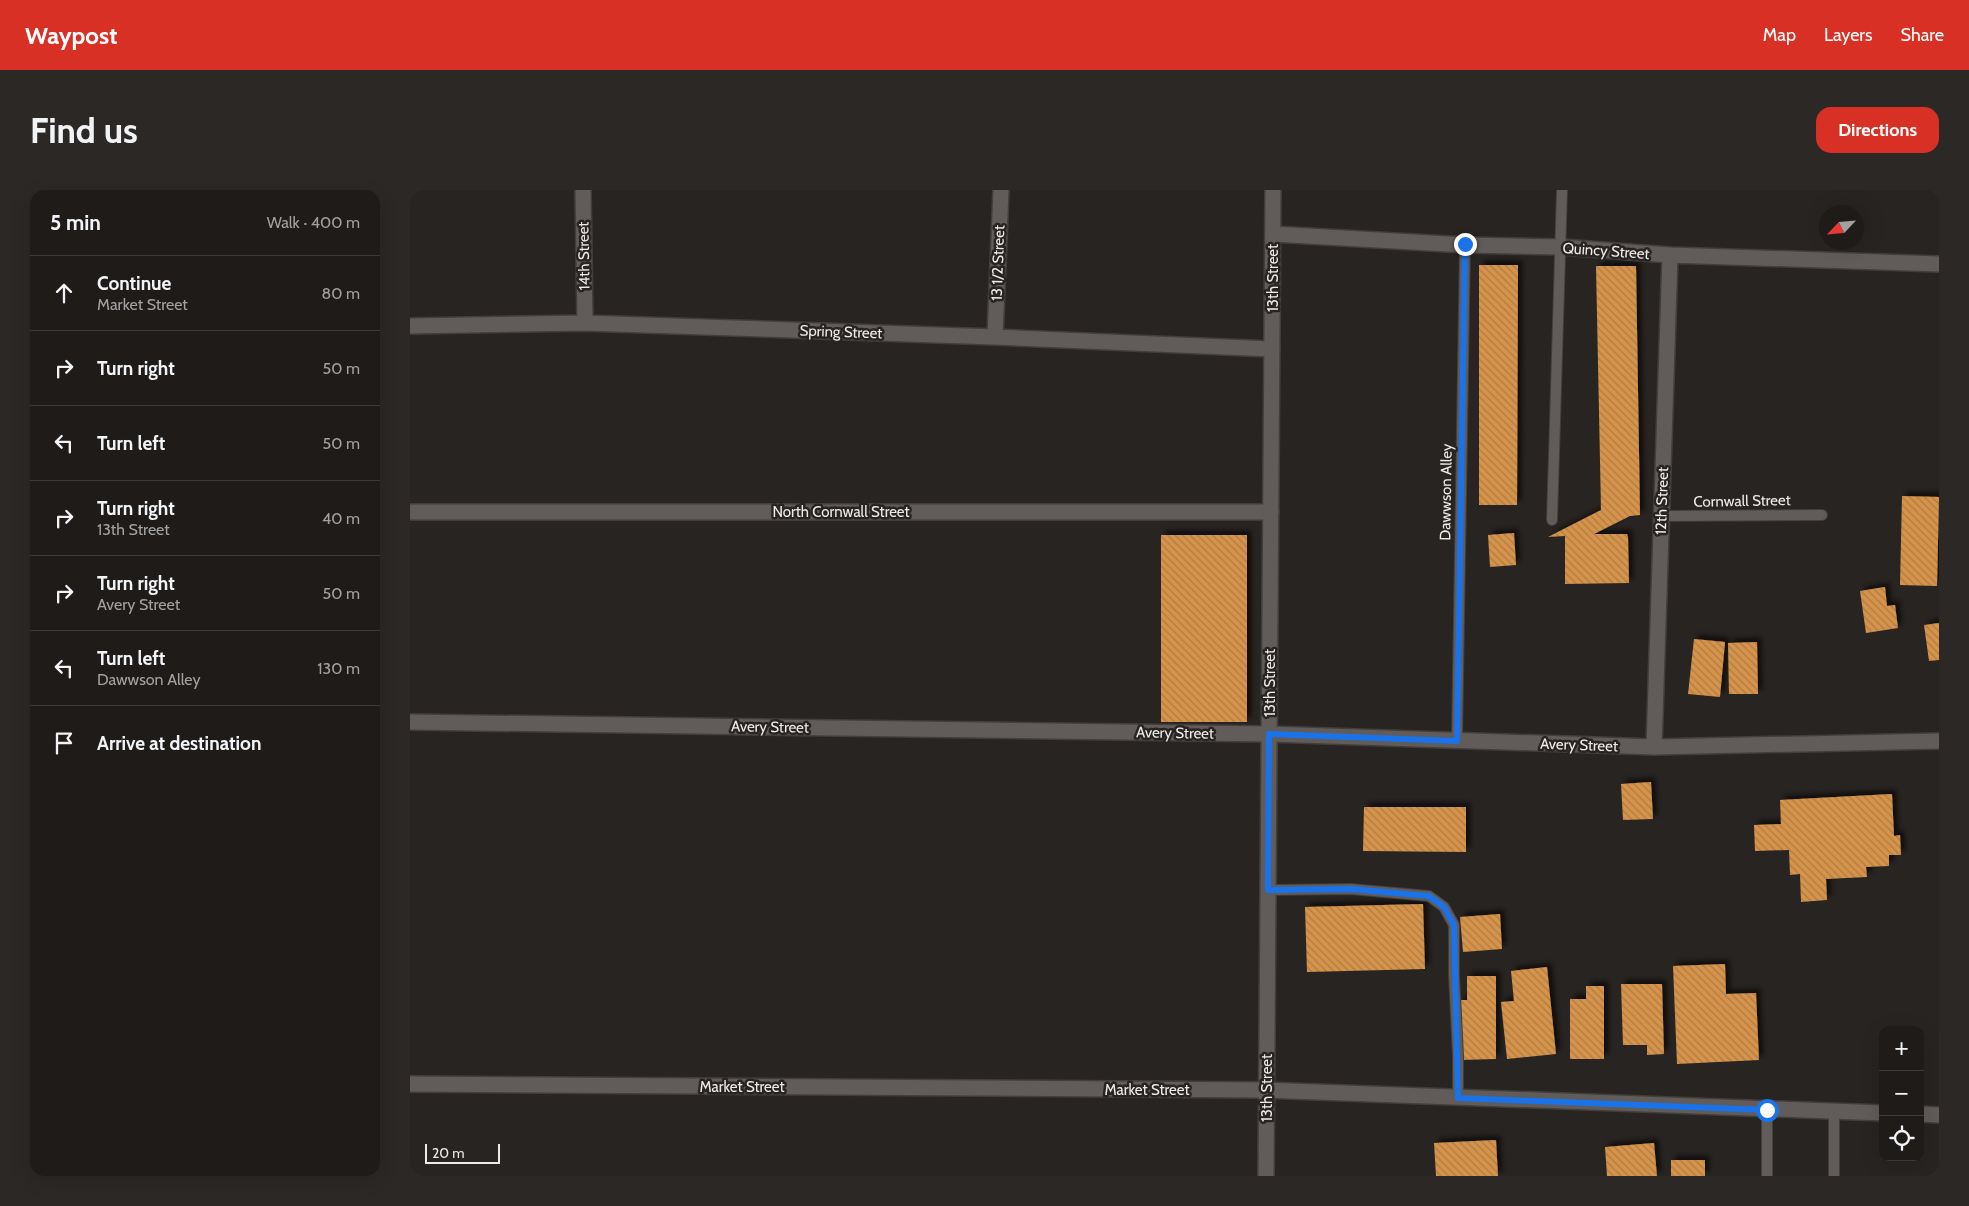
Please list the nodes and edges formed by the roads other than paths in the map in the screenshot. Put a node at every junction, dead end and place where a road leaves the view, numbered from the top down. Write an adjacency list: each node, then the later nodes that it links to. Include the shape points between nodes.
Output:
1 (583, 190): 10 (street, 14th Street)
2 (1001, 190): 12 (street, 13 1/2 Street)
3 (1273, 190): 5 (street, 13th Street)
4 (1562, 190): 7 (lane)
5 (1273, 234): 6 (street, Quincy Street); 13 (street, 13th Street)
6 (1465, 244): 7 (street, Quincy Street); 21 (lane, Dawwson Alley)
7 (1562, 247): 8 (street, Quincy Street); 18 (lane)
8 (1670, 255): 9 (street, Quincy Street); 17 (street, 12th Street)
9 (1939, 264)
10 (585, 322): 11 (street, Spring Street); 12 (street, Spring Street)
11 (410, 326)
12 (995, 337): 13 (street, Spring Street)
13 (1272, 349): 15 (street, 13th Street)
14 (410, 512): 15 (street, North Cornwall Street)
15 (1271, 512): 20 (street, 13th Street)
16 (1822, 515): 17 (lane, Cornwall Street)
17 (1662, 516): 23 (street, 12th Street)
18 (1552, 520)
19 (410, 722): 20 (street, Avery Street)
20 (1269, 734): 21 (street, Avery Street); 24 (street, 13th Street)
21 (1457, 741): 23 (street, Avery Street)
22 (1939, 741): 23 (street, Avery Street)
23 (1654, 747)
24 (1268, 890): 26 (street, 13th Street); 27 (lane, via 1351,889 1429,896 1444,907 1454,925)
25 (410, 1084): 26 (street, Market Street)
26 (1266, 1090): 27 (street, Market Street); 33 (street, 13th Street)
27 (1458, 1098): 28 (street, Market Street)
28 (1767, 1110): 29 (street, Market Street); 34 (lane)
29 (1834, 1112): 30 (street, Market Street); 35 (lane)
30 (1879, 1113)
31 (1924, 1114): 32 (street)
32 (1939, 1115)
33 (1266, 1176)
34 (1767, 1176)
35 (1834, 1176)

